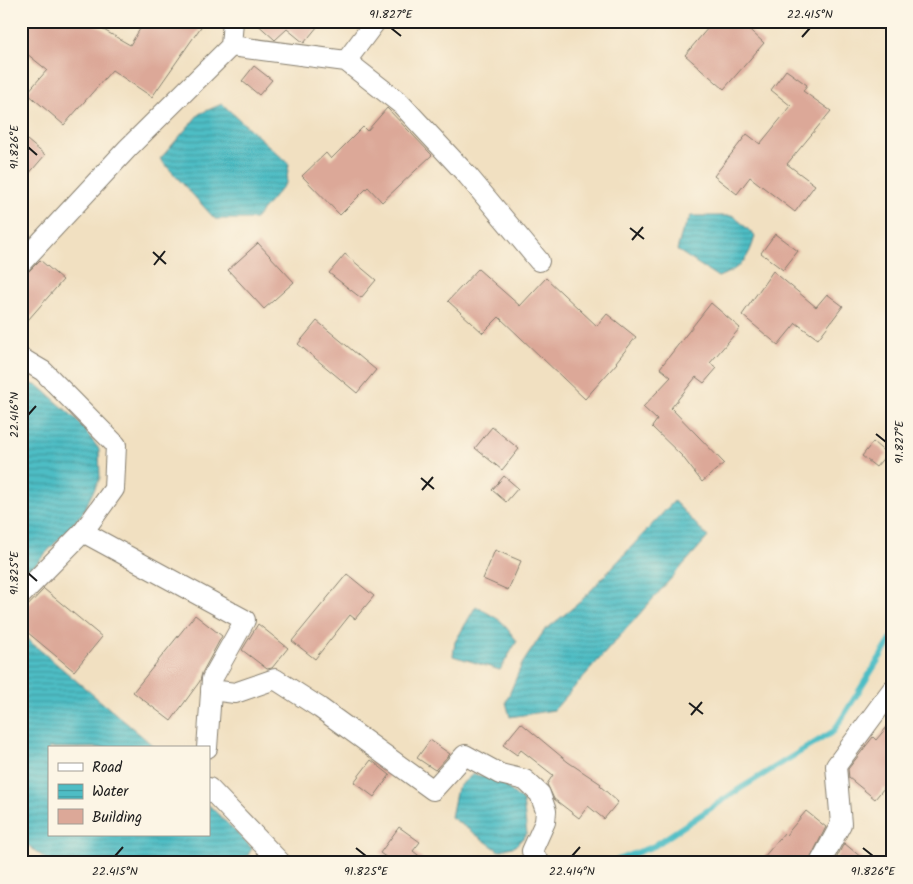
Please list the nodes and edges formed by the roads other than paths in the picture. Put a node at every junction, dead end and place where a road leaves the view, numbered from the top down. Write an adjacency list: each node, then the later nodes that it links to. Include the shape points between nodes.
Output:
1 (232, 21): 3 (street)
2 (376, 21): 4 (street)
3 (231, 46): 4 (street); 6 (street, via 128,148)
4 (346, 61): 5 (street, via 400,104 468,176)
5 (539, 261)
6 (21, 263)
7 (21, 358): 8 (street, via 43,371 116,445 114,489)
8 (83, 532): 9 (street); 10 (street, via 246,620 212,679)
9 (21, 595)
10 (211, 690): 12 (street); 15 (street, via 235,692 275,679 433,790 465,755 500,774 525,780 540,794 546,811 545,822 532,851)
11 (892, 690): 16 (street, via 836,766 841,824)
12 (207, 746)
13 (210, 789): 14 (street)
14 (281, 863)
15 (539, 863)
16 (820, 863)

